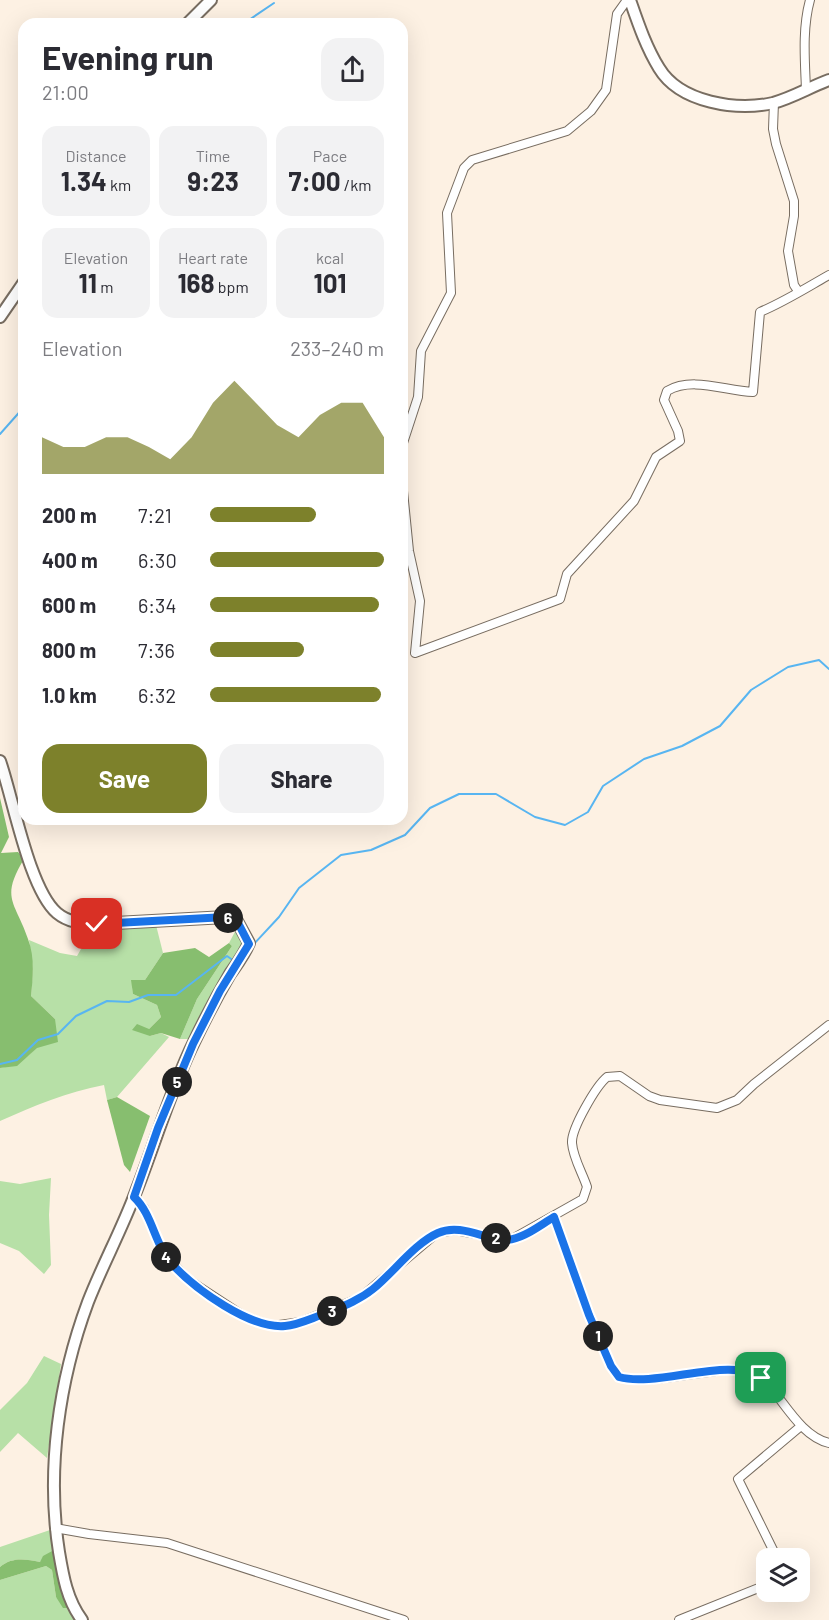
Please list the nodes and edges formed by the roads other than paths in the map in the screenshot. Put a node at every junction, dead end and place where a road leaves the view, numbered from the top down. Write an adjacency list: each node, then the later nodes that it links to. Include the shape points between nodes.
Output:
1 (211, 0): 4 (street)
2 (628, 0): 7 (street, via 659,70 670,82 689,94 733,105); 12 (street, via 616,14 606,90 591,111 567,131 472,160 464,168 447,213 451,293 421,351 418,397)
3 (810, 0): 6 (street, via 804,50)
4 (193, 18)
5 (829, 80): 6 (street)
6 (806, 90): 7 (street)
7 (774, 102): 10 (street, via 773,129 795,209 788,251)
8 (829, 275): 10 (street)
9 (18, 291): 11 (street)
10 (798, 291): 13 (street, via 783,303 760,312 753,392 699,384 667,390 664,400 680,441 656,457 634,501 567,574 560,599 415,653 420,601)
11 (0, 318)
12 (408, 428)
13 (408, 540)
14 (0, 761): 15 (street)
15 (18, 820)
16 (20, 825): 18 (street, via 40,891 66,919 97,924 226,917 237,921 249,944 193,1044)
17 (829, 1025): 19 (street, via 737,1100 717,1108 660,1100 620,1076 607,1077 583,1113 573,1138 588,1191 583,1199)
18 (134, 1197): 19 (street, via 144,1208 162,1251 187,1279 245,1317 272,1326 301,1322 360,1298 437,1233 455,1230 512,1239); 22 (street, via 88,1303 72,1359 53,1472)
19 (554, 1217): 20 (street, via 589,1315 619,1377 641,1379 746,1369 761,1378)
20 (801, 1426): 21 (street); 23 (street, via 738,1479)
21 (829, 1443)
22 (55, 1528): 25 (street, via 67,1590); 26 (street, via 167,1544)
23 (772, 1548)
24 (756, 1589): 27 (street)
25 (82, 1620)
26 (404, 1620)
27 (679, 1620)

